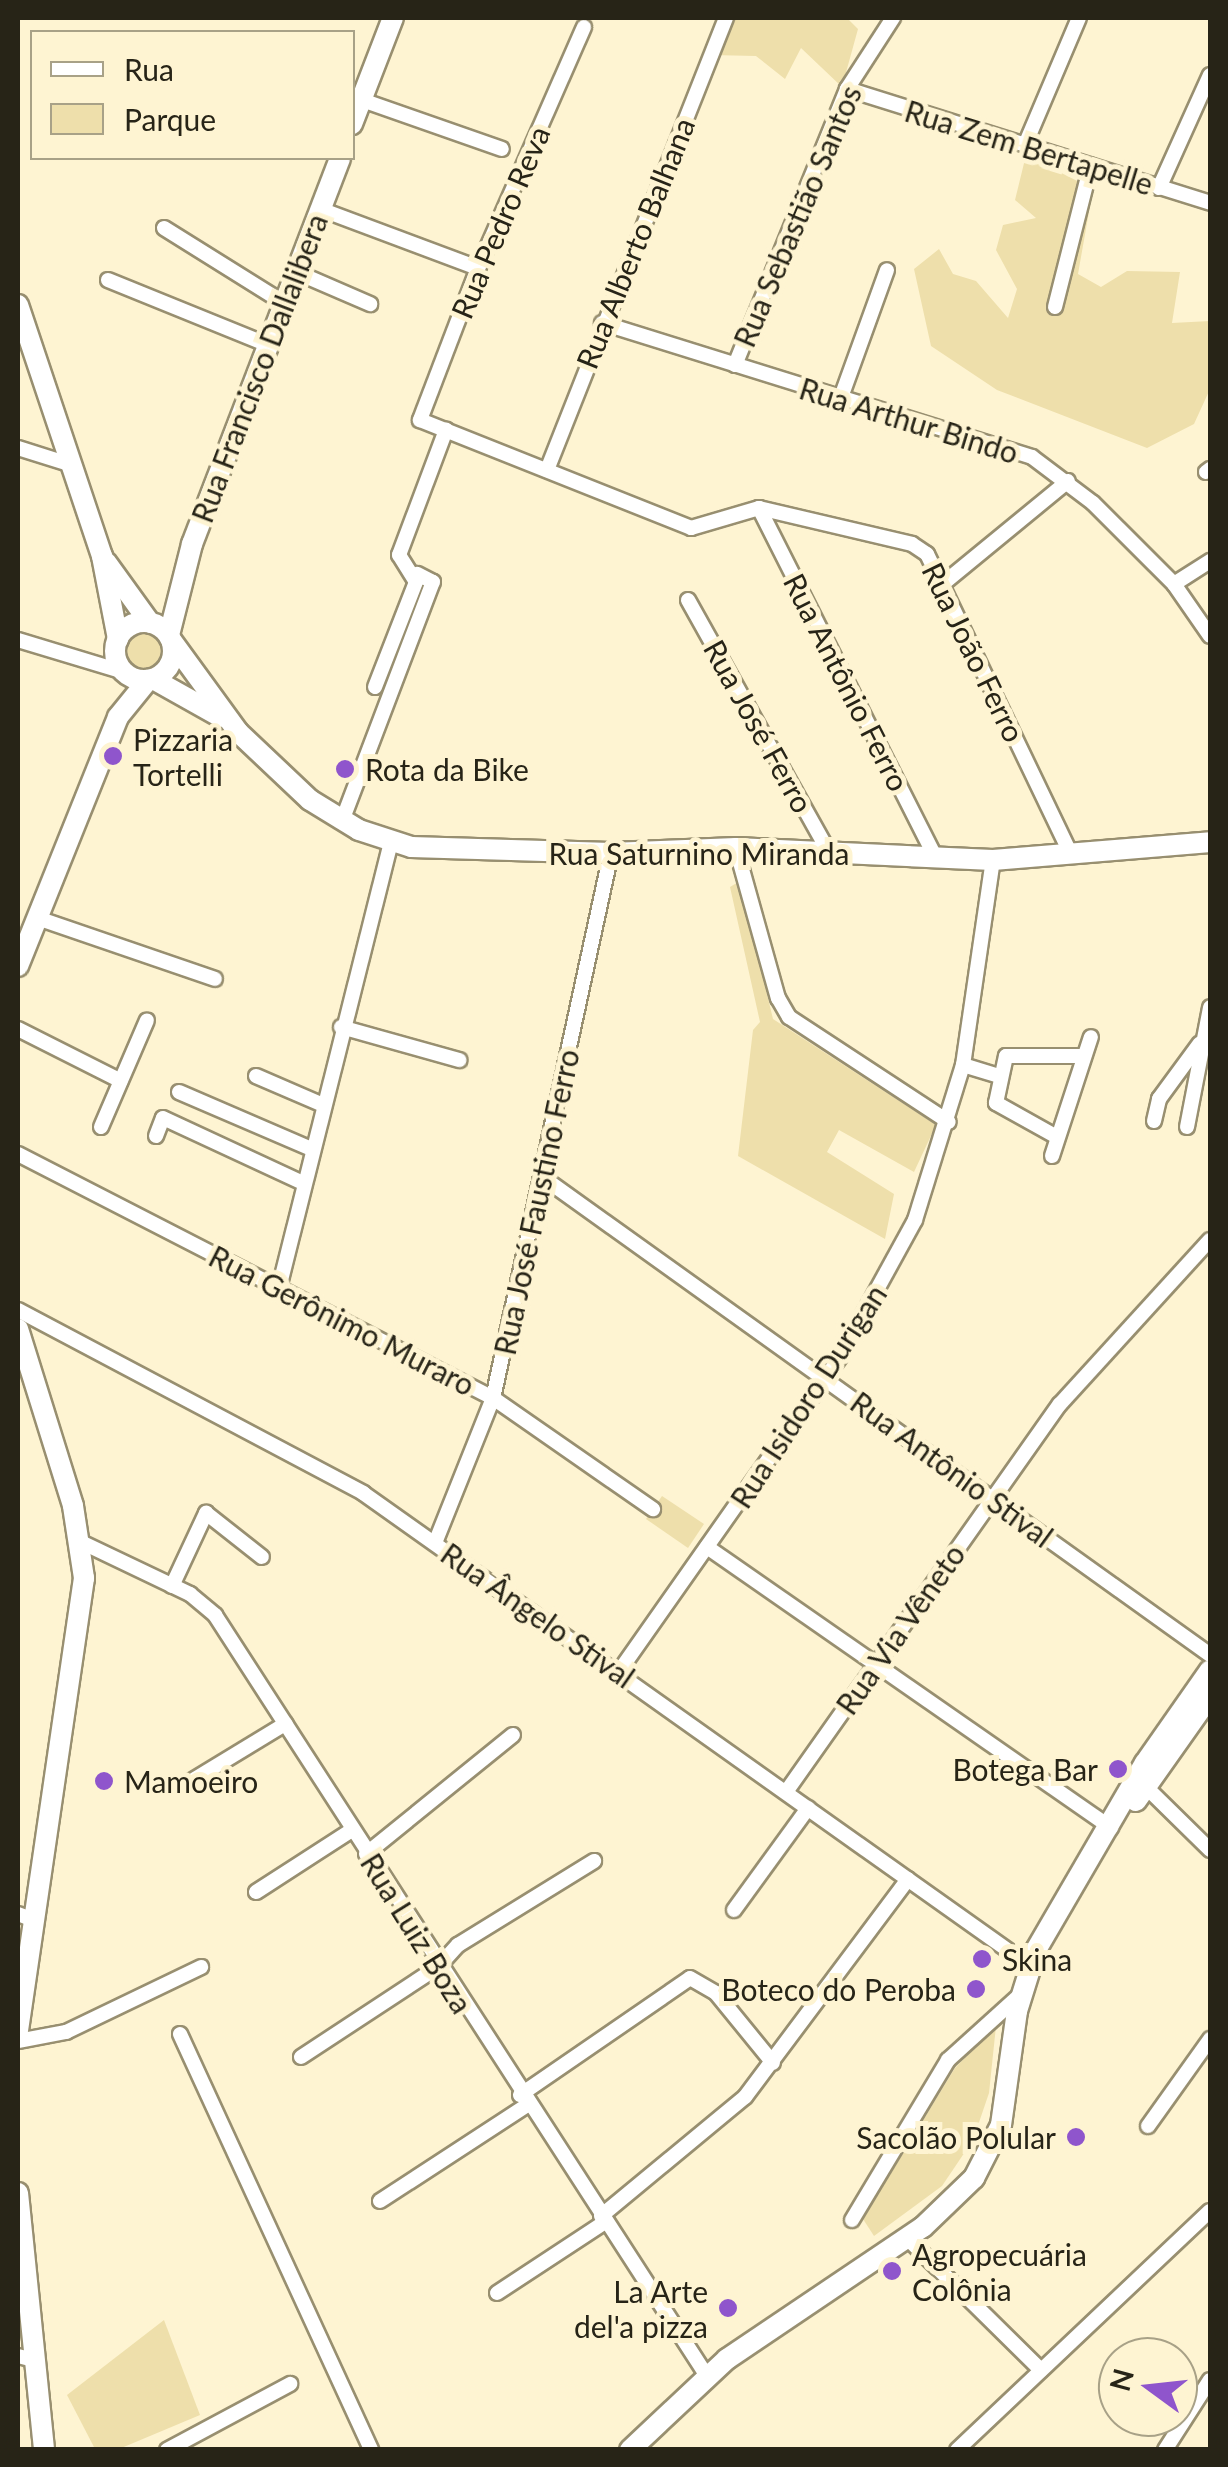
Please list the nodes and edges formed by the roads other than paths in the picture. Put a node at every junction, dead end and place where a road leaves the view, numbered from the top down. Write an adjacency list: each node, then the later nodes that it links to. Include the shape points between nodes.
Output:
1 (393, 18): 8 (main road)
2 (726, 18): 26 (street, Rua Alberto Balhana)
3 (893, 18): 7 (street, Rua Sebastião Santos)
4 (1079, 18): 10 (street)
5 (584, 27): 18 (street, Rua Pedro Reva)
6 (1210, 75): 14 (street)
7 (847, 90): 10 (street, Rua Zem Bertapelle); 28 (street, Rua Sebastião Santos)
8 (362, 100): 9 (main road); 11 (street)
9 (355, 117)
10 (1025, 144): 13 (street, Rua Zem Bertapelle)
11 (502, 149)
12 (339, 160): 16 (main road, Rua Francisco Dallalibera)
13 (1090, 164): 14 (street, Rua Zem Bertapelle); 25 (street)
14 (1159, 188): 15 (street, Rua Zem Bertapelle)
15 (1210, 203)
16 (320, 209): 18 (street); 20 (main road, Rua Francisco Dallalibera)
17 (164, 228): 22 (street)
18 (478, 268): 30 (street, Rua Pedro Reva, via 420,420)
19 (887, 270): 29 (street)
20 (296, 272): 22 (main road, Rua Francisco Dallalibera); 23 (street)
21 (108, 280): 27 (street)
22 (284, 303): 27 (main road, Rua Francisco Dallalibera)
23 (370, 304)
24 (18, 305): 32 (main road)
25 (1055, 307)
26 (602, 323): 28 (street, Rua Arthur Bindo); 33 (street, Rua Alberto Balhana)
27 (268, 345): 42 (main road, Rua Francisco Dallalibera)
28 (734, 365): 29 (street, Rua Arthur Bindo)
29 (840, 400): 34 (street, Rua Arthur Bindo, via 1032,457)
30 (446, 430): 33 (street); 38 (street, via 399,555)
31 (18, 448): 32 (street)
32 (72, 465): 36 (main road)
33 (547, 470): 35 (street, via 691,528)
34 (1068, 481): 39 (street); 40 (street, Rua Arthur Bindo)
35 (759, 508): 39 (street, Rua João Ferro, via 912,544 928,554); 57 (street, Rua Antônio Ferro)
36 (102, 556): 42 (main road, Rua Saturnino Miranda); 45 (main road)
37 (1210, 561): 40 (street)
38 (416, 574): 47 (street); 50 (street, via 434,582)
39 (945, 582): 56 (street, Rua João Ferro)
40 (1174, 584): 43 (street, Rua Arthur Bindo)
41 (688, 600): 54 (street, Rua José Ferro)
42 (161, 631): 45 (main road, via 132,625); 46 (main road, Rua Francisco Dallalibera, via 168,668); 49 (main road, Rua Saturnino Miranda)
43 (1210, 636)
44 (18, 640): 45 (street, via 79,655)
45 (120, 656): 46 (main road, Rua Saturnino Miranda); 48 (main road)
46 (150, 679): 48 (main road); 49 (main road, Rua Saturnino Miranda)
47 (375, 687)
48 (118, 717): 59 (main road)
49 (230, 722): 50 (main road, Rua Saturnino Miranda, via 285,778)
50 (342, 821): 51 (main road, Rua Saturnino Miranda)
51 (390, 841): 55 (main road, Rua Saturnino Miranda, via 428,850); 65 (street)
52 (1210, 842): 56 (main road, Rua Saturnino Miranda)
53 (736, 848): 54 (main road, Rua Saturnino Miranda); 55 (main road, Rua Saturnino Miranda); 78 (street, via 789,1017)
54 (829, 852): 57 (main road, Rua Saturnino Miranda)
55 (610, 853): 86 (street, Rua José Faustino Ferro)
56 (1070, 854): 58 (main road, Rua Saturnino Miranda)
57 (935, 857): 58 (main road, Rua Saturnino Miranda)
58 (994, 860): 71 (street, Rua Isidoro Durigan)
59 (37, 918): 60 (main road); 62 (street)
60 (22, 944): 61 (main road)
61 (18, 966)
62 (215, 979)
63 (1210, 1007): 68 (street)
64 (147, 1020): 74 (street)
65 (341, 1027): 70 (street); 76 (street)
66 (18, 1029): 74 (street)
67 (1091, 1036): 69 (street)
68 (1203, 1038): 77 (street, via 1159,1099); 80 (street)
69 (1084, 1056): 73 (street, via 1006,1056); 82 (street)
70 (458, 1060)
71 (963, 1066): 73 (street); 78 (street, Rua Isidoro Durigan)
72 (256, 1076): 76 (street)
73 (1000, 1076): 82 (street, via 996,1103)
74 (121, 1081): 79 (street)
75 (179, 1092): 83 (street)
76 (321, 1104): 83 (street)
77 (1154, 1121)
78 (949, 1122): 92 (street, Rua Isidoro Durigan, via 915,1220)
79 (101, 1127)
80 (1187, 1127)
81 (156, 1136): 87 (street, via 163,1118)
82 (1057, 1137): 85 (street)
83 (309, 1148): 87 (street)
84 (18, 1154): 89 (street, Rua Gerônimo Muraro)
85 (1052, 1156)
86 (545, 1180): 92 (street, Rua Antônio Stival); 93 (street, Rua José Faustino Ferro)
87 (301, 1182): 89 (street)
88 (1210, 1240): 94 (street, Rua Via Vêneto, via 1079,1380)
89 (280, 1288): 93 (street, Rua Gerônimo Muraro)
90 (18, 1310): 97 (street, Rua Ângelo Stival, via 293,1452)
91 (18, 1329): 96 (main road)
92 (826, 1378): 94 (street, Rua Antônio Stival); 98 (street, Rua Isidoro Durigan)
93 (494, 1398): 95 (street, Rua Gerônimo Muraro); 97 (street, Rua José Faustino Ferro)
94 (992, 1498): 101 (street, Rua Antônio Stival); 102 (street, Rua Via Vêneto)
95 (653, 1509)
96 (82, 1542): 100 (street, Rua Luiz Boza); 120 (main road, via 80,1622)
97 (436, 1543): 104 (street, Rua Ângelo Stival)
98 (707, 1546): 102 (street); 104 (street, Rua Isidoro Durigan)
99 (262, 1557): 100 (street, via 206,1514)
100 (172, 1586): 106 (street, Rua Luiz Boza, via 214,1616)
101 (1210, 1655)
102 (876, 1664): 110 (street, Rua Via Vêneto); 112 (street)
103 (1210, 1670): 112 (main road, via 1146,1763)
104 (618, 1673): 110 (street, Rua Ângelo Stival)
105 (1210, 1696): 109 (main road)
106 (285, 1724): 108 (street); 113 (street, Rua Luiz Boza)
107 (512, 1735): 115 (street)
108 (188, 1783)
109 (1146, 1787): 112 (main road); 114 (street)
110 (786, 1792): 111 (street, Rua Ângelo Stival)
111 (808, 1808): 117 (street, Rua Ângelo Stival); 119 (street)
112 (1112, 1828): 121 (main road)
113 (352, 1830): 115 (street, Rua Luiz Boza); 118 (street)
114 (1210, 1850)
115 (366, 1854): 123 (street, Rua Luiz Boza)
116 (594, 1861): 123 (street, via 458,1945)
117 (908, 1879): 121 (street, Rua Ângelo Stival); 130 (street)
118 (256, 1892)
119 (734, 1910)
120 (26, 1917): 125 (main road)
121 (1030, 1966): 124 (main road)
122 (201, 1967): 128 (street, via 66,2032)
123 (438, 1967): 129 (street); 131 (street, Rua Luiz Boza)
124 (1021, 1994): 137 (street, via 948,2060); 138 (main road, via 996,2140 963,2192)
125 (18, 2030)
126 (180, 2034): 147 (street)
127 (1210, 2039): 132 (street)
128 (18, 2040)
129 (302, 2057)
130 (773, 2063): 131 (street, via 716,1993 690,1978); 136 (street, via 708,2133)
131 (524, 2100): 134 (street); 136 (street, Rua Luiz Boza)
132 (1148, 2126)
133 (18, 2192): 140 (main road)
134 (380, 2201)
135 (1210, 2211): 141 (street)
136 (603, 2219): 139 (street); 142 (street, Rua Luiz Boza)
137 (852, 2220)
138 (907, 2238): 141 (street); 142 (main road, via 800,2305)
139 (497, 2294)
140 (26, 2358): 145 (main road)
141 (1041, 2370): 149 (street)
142 (707, 2376): 148 (main road)
143 (1210, 2380): 150 (street)
144 (290, 2384): 146 (street)
145 (44, 2450)
146 (167, 2450)
147 (372, 2450)
148 (630, 2450)
149 (956, 2450)
150 (1166, 2450)

